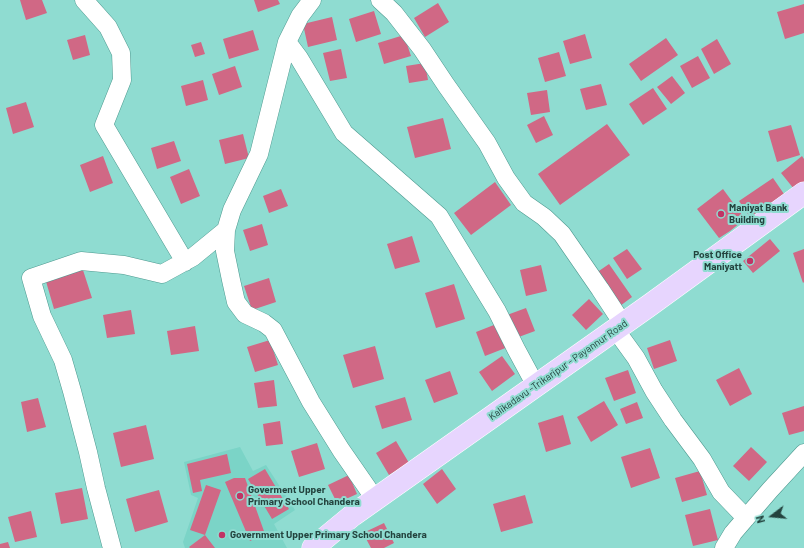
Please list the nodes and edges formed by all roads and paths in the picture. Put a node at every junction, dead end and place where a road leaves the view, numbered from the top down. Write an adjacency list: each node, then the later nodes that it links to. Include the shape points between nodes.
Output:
1 (84, 0): 7 (street, via 108,27 121,54 122,80 104,125)
2 (312, 0): 4 (street, via 300,16)
3 (380, 0): 8 (street, via 394,13 422,49 487,143 506,178 524,203 562,234 600,289)
4 (287, 42): 6 (street, via 259,154 232,210); 9 (street, via 344,133 439,216 497,311)
5 (804, 193): 8 (main road, Kalikadavu -Trikaripur - Payannur Road)
6 (226, 230): 7 (street); 11 (street, via 225,251 236,302 245,314 273,330 311,402)
7 (185, 262): 13 (street, via 162,274 124,265 81,261 31,278 42,316 63,360)
8 (619, 327): 9 (main road, Kalikadavu -Trikaripur - Payannur Road); 12 (street, via 669,414 702,459 721,492)
9 (536, 386): 11 (main road, Kalikadavu -Trikaripur - Payannur Road)
10 (804, 453): 12 (street)
11 (375, 499): 14 (main road, Kalikadavu -Trikaripur - Payannur Road)
12 (746, 518): 15 (street)
13 (112, 548)
14 (314, 548)
15 (724, 548)

